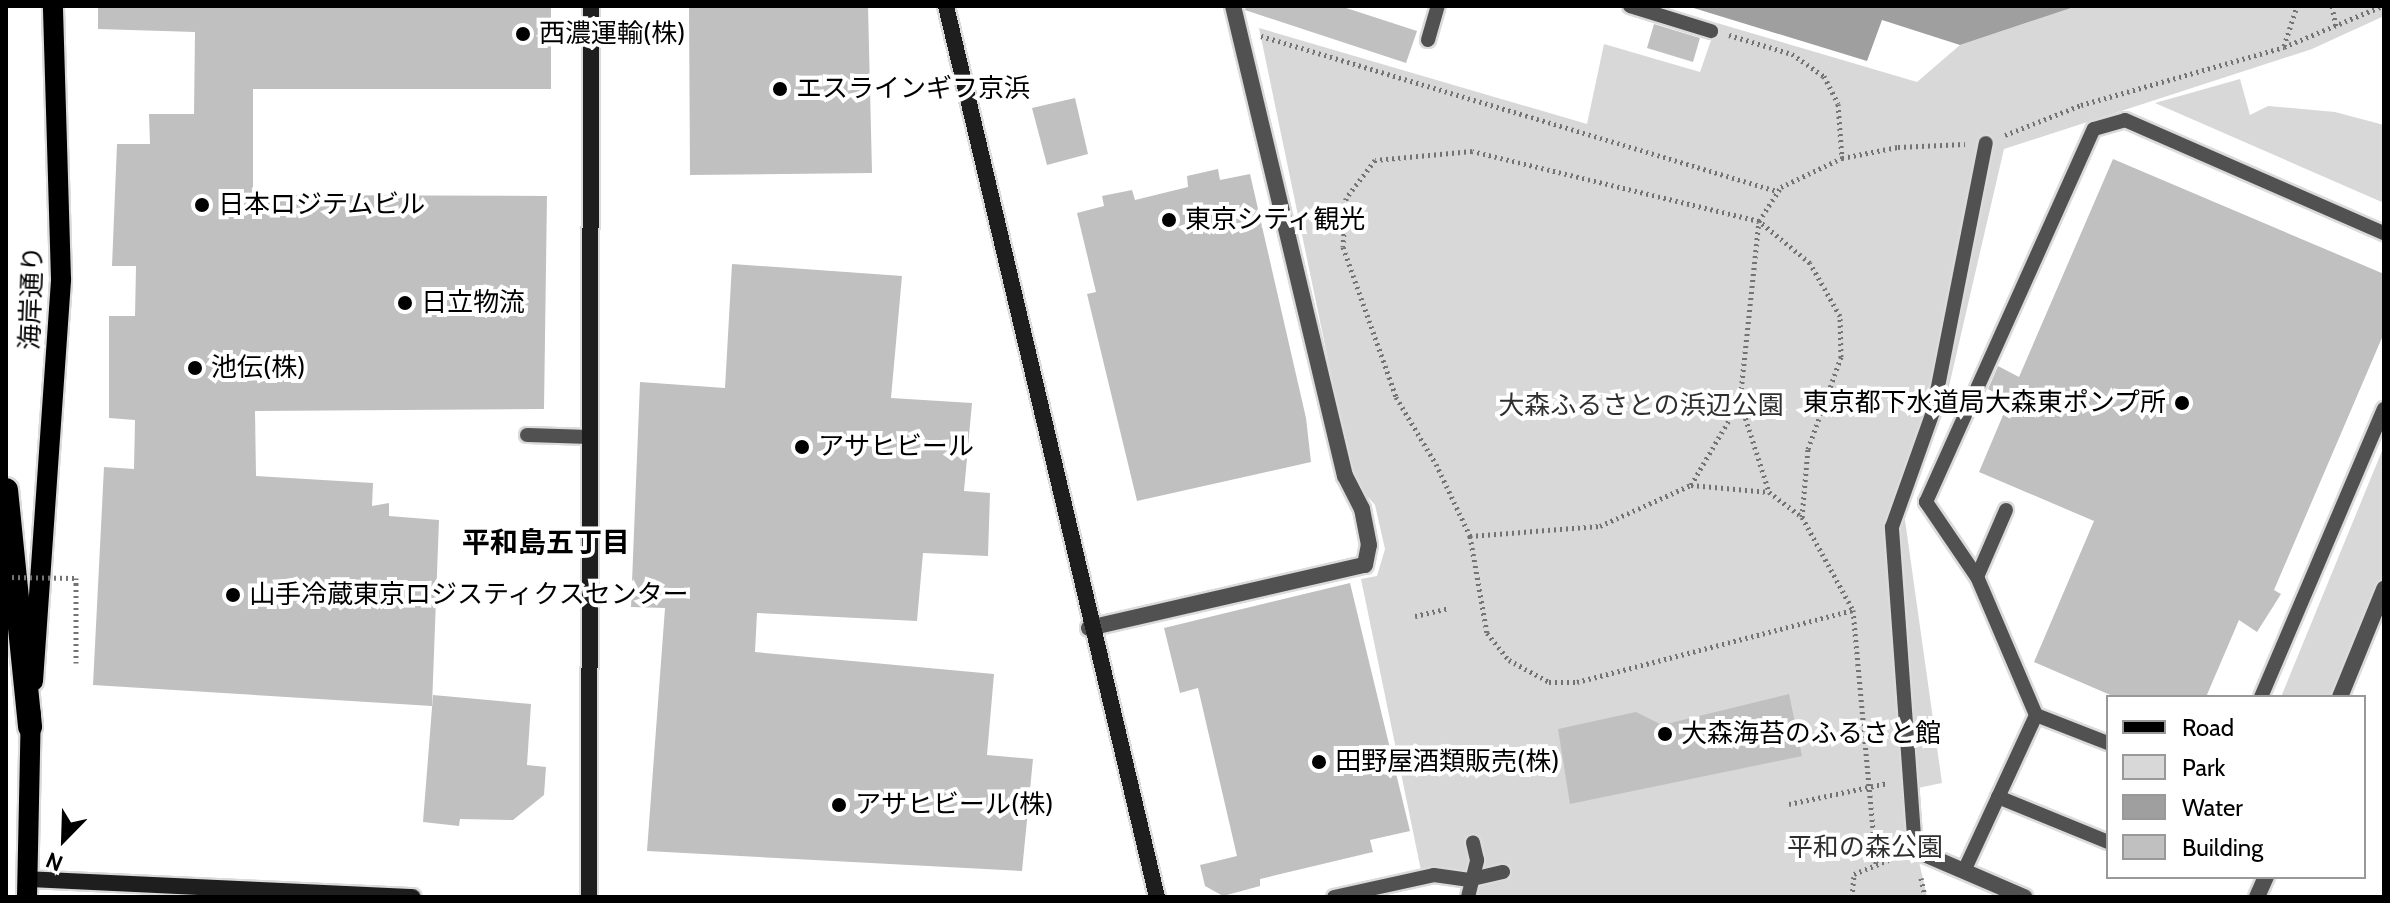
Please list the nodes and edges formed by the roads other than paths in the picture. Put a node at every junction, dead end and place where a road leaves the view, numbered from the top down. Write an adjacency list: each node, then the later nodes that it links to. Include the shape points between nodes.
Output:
1 (53, 6): 22 (main road, 海岸通り, via 61,279)
2 (591, 6): 13 (street)
3 (946, 6): 18 (street)
4 (1233, 6): 18 (street, via 1345,476 1362,509 1369,545 1365,565)
5 (1438, 6): 8 (lane)
6 (1630, 6): 7 (lane)
7 (1711, 31)
8 (1428, 40)
9 (1986, 143): 27 (lane, via 1933,412 1892,527)
10 (2384, 233): 16 (lane, via 2125,120 2094,129 1926,502)
11 (2384, 409): 19 (lane)
12 (527, 435): 13 (lane)
13 (590, 437): 33 (street)
14 (6, 490): 22 (highway)
15 (2006, 510): 16 (lane)
16 (1977, 577): 21 (lane)
17 (2384, 589): 20 (street)
18 (1089, 628): 34 (street)
19 (2262, 695)
20 (2341, 695)
21 (2036, 715): 23 (lane); 24 (lane)
22 (30, 727): 31 (main road, 海岸通り)
23 (2106, 742)
24 (1998, 797): 25 (lane); 28 (lane)
25 (2106, 841)
26 (1473, 842): 30 (lane, via 1477,860)
27 (1915, 850): 28 (street)
28 (1964, 871): 37 (street)
29 (1503, 872): 30 (lane)
30 (1468, 880): 35 (lane, via 1434,875); 36 (lane)
31 (27, 888): 32 (street)
32 (413, 897)
33 (589, 897)
34 (1157, 897)
35 (1334, 897)
36 (1468, 897)
37 (2024, 897)

